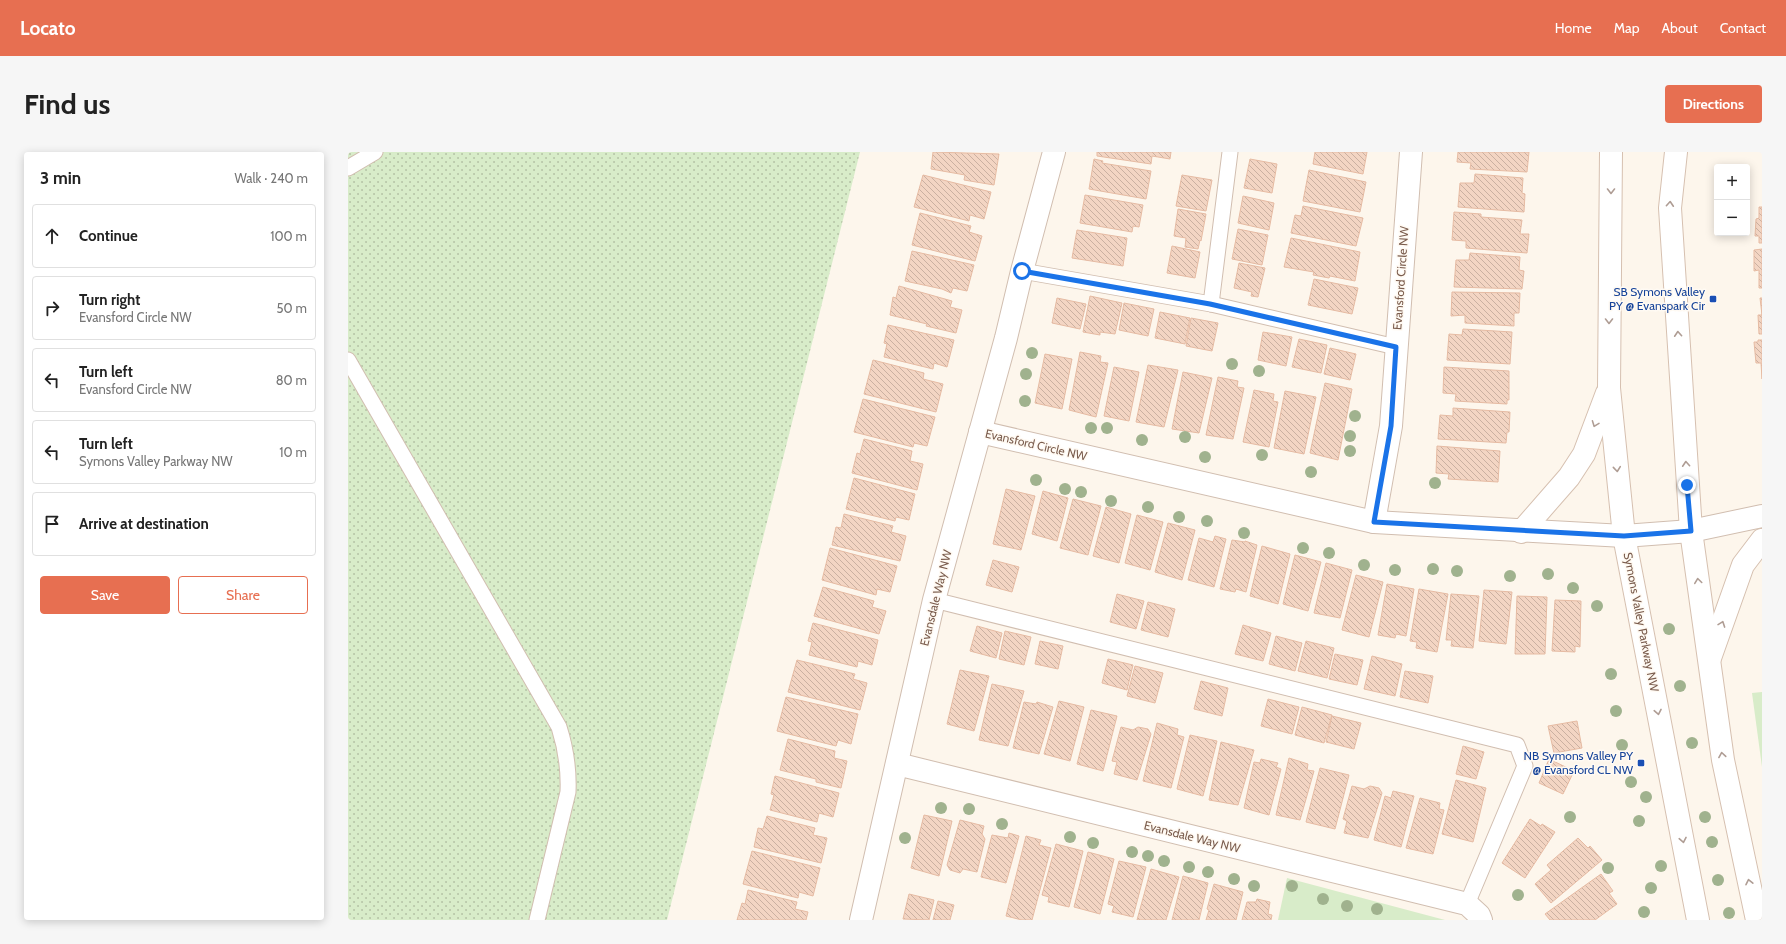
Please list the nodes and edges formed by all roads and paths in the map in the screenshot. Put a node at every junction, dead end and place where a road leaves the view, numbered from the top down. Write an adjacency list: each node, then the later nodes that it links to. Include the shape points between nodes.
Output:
1 (376, 152): 7 (lane)
2 (1054, 152): 8 (street, Evansford Circle NW)
3 (1230, 152): 9 (lane)
4 (1411, 152): 10 (street, Evansford Circle NW)
5 (1611, 152): 12 (street, Symons Valley Parkway NW, one-way to 12)
6 (1676, 152): 16 (street, one-way to 6, via 1670,208)
7 (348, 168)
8 (1022, 271): 9 (lane); 13 (street, Evansford Circle NW)
9 (1210, 304): 10 (lane)
10 (1396, 347): 15 (street, Evansford Circle NW, via 1391,426)
11 (348, 360): 24 (lane, via 559,727 569,771 568,792)
12 (1609, 388): 17 (street, one-way to 17, via 1584,454 1569,478); 18 (street, Symons Valley Parkway NW, one-way to 18)
13 (980, 432): 15 (street, Evansford Circle NW); 20 (street, Evansdale Way NW)
14 (1762, 516): 16 (street, Evansford Circle NW)
15 (1374, 522): 17 (street, Evansford Circle NW)
16 (1691, 531): 18 (street, Evansford Circle NW); 21 (street, one-way to 16)
17 (1521, 532): 18 (street, Evansford Circle NW)
18 (1624, 536): 27 (street, Symons Valley Parkway NW, one-way to 27)
19 (1762, 540): 21 (street, one-way to 19, via 1743,565)
20 (934, 600): 22 (street, Evansdale Way NW); 23 (lane, via 1517,745 1525,766)
21 (1709, 661): 28 (street, one-way to 21, via 1723,760)
22 (897, 764): 23 (street, Evansdale Way NW); 25 (street, Evansdale Way NW)
23 (1467, 904): 26 (street)
24 (537, 920)
25 (860, 920)
26 (1481, 920)
27 (1698, 920)
28 (1757, 920)

